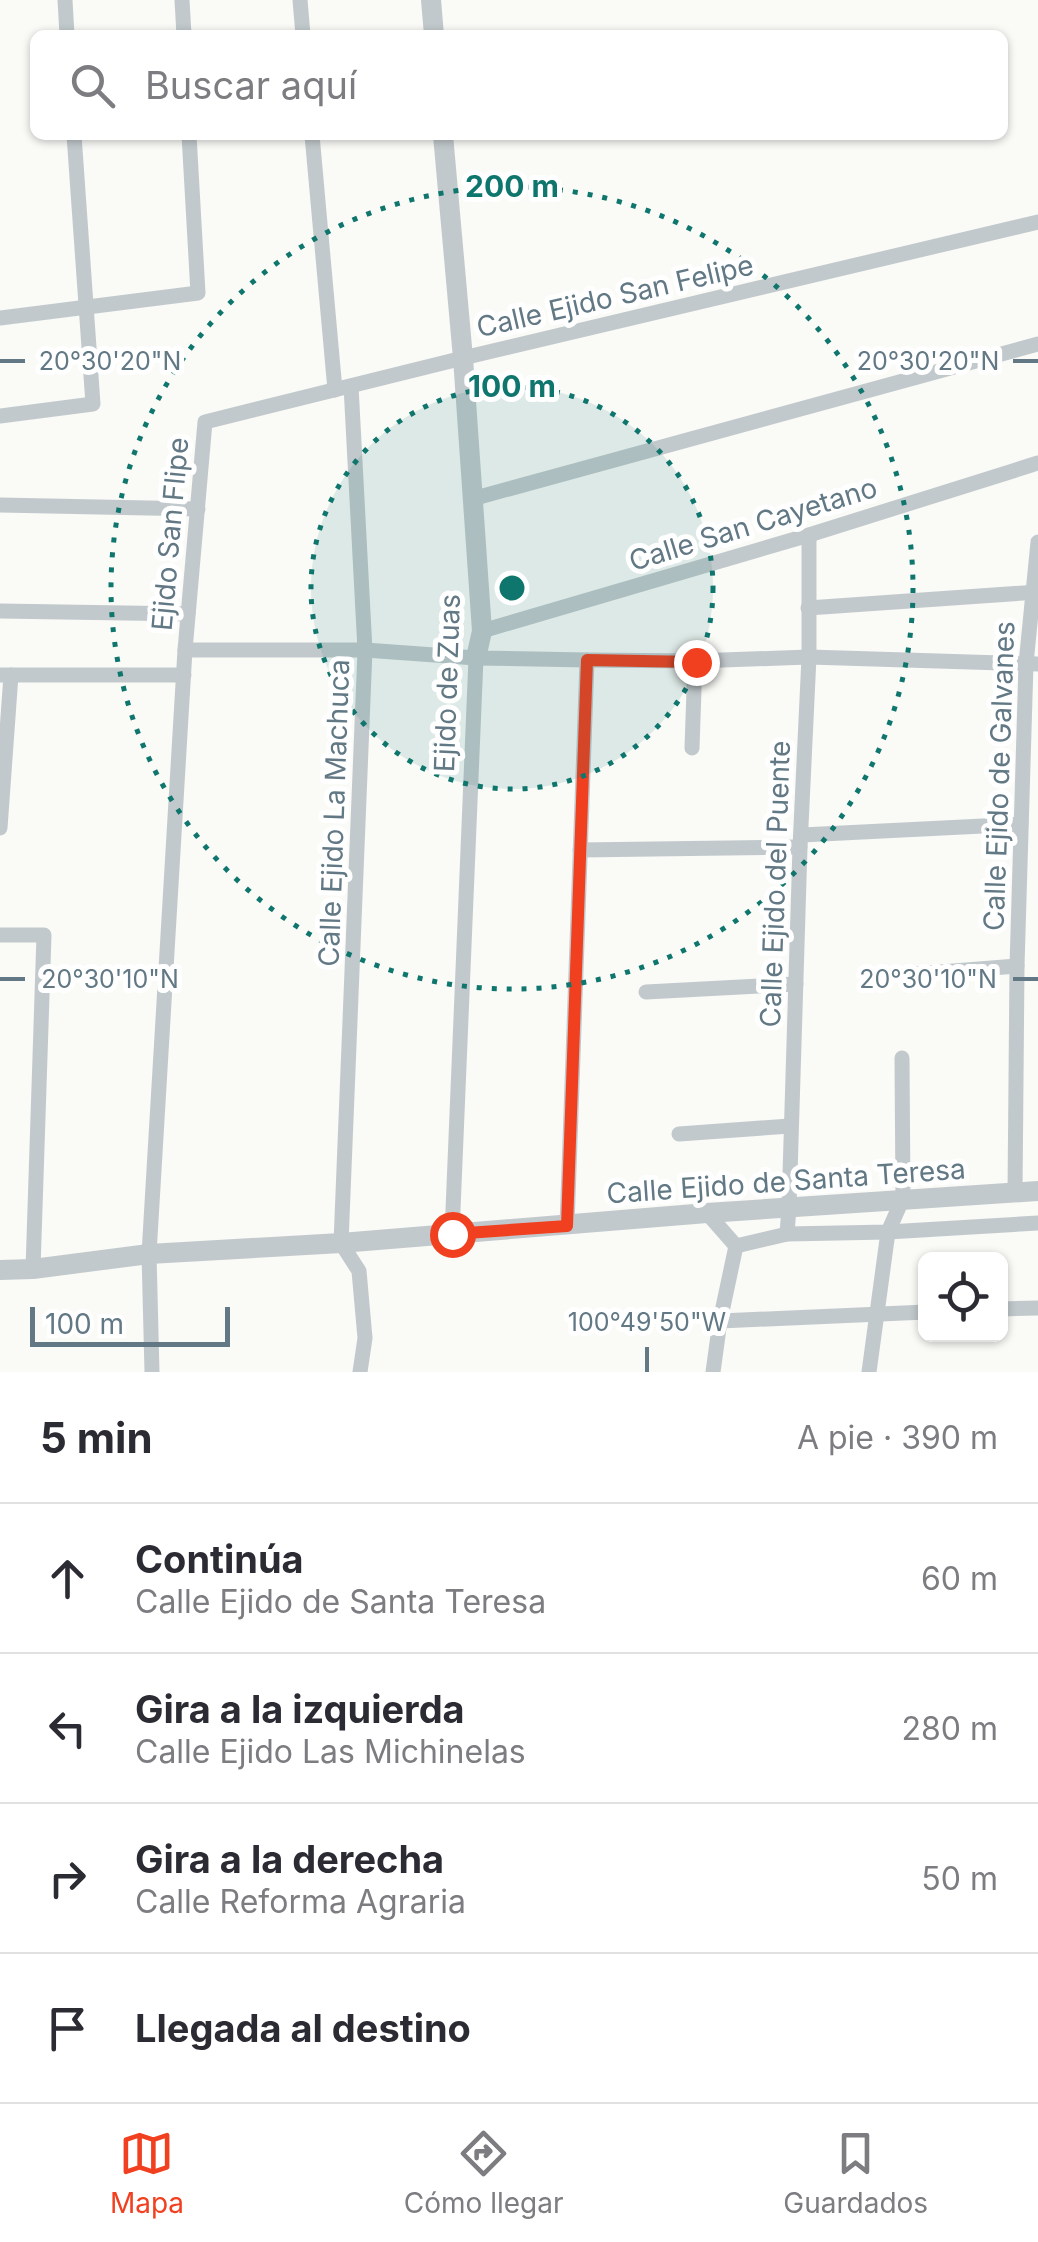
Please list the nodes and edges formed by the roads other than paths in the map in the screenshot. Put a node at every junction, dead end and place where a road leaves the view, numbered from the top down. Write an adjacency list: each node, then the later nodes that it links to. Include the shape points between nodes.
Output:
1 (65, 0): 5 (street)
2 (182, 0): 6 (street)
3 (300, 0): 7 (street)
4 (430, 0): 8 (street)
5 (68, 30)
6 (184, 30)
7 (303, 30)
8 (433, 30)
9 (74, 140): 14 (street)
10 (189, 140): 14 (street, via 198,293)
11 (313, 140): 18 (street, Calle Ejido La Machuca)
12 (443, 140): 17 (street, Ejido de Zuas)
13 (1038, 222): 17 (street, Calle Ejido San Felipe)
14 (84, 306): 15 (street); 19 (street, via 93,404)
15 (0, 318)
16 (1038, 344): 22 (street)
17 (463, 358): 18 (street, Calle Ejido San Felipe); 22 (street, Ejido de Zuas)
18 (343, 388): 20 (street, Calle Ejido San Felipe); 33 (street, Calle Ejido La Machuca)
19 (0, 416)
20 (205, 422): 24 (street, Ejido San Flipe)
21 (1038, 464): 25 (street, Calle San Cayetano)
22 (472, 499): 31 (street, Ejido de Zuas)
23 (0, 505): 24 (street)
24 (198, 509): 30 (street, Ejido San Flipe)
25 (809, 535): 28 (street, Calle Ejido del Puente); 31 (street, Calle San Cayetano)
26 (1038, 542): 27 (street, Calle Ejido de Galvanes)
27 (1035, 592): 28 (street); 38 (street, Calle Ejido de Galvanes)
28 (808, 608): 34 (street, Calle Ejido del Puente)
29 (0, 611): 30 (street)
30 (188, 614): 32 (street, Ejido San Flipe)
31 (482, 630): 35 (street, Ejido de Zuas)
32 (185, 650): 33 (street); 40 (street, Ejido San Flipe)
33 (366, 650): 35 (street); 65 (street, Calle Ejido La Machuca)
34 (809, 657): 37 (street); 38 (street); 45 (street, Calle Ejido del Puente)
35 (476, 658): 36 (street); 63 (street, Ejido de Zuas)
36 (587, 660): 37 (street); 46 (street)
37 (696, 662): 41 (street)
38 (1032, 664): 42 (street, Calle Ejido de Galvanes)
39 (5, 675): 40 (street); 44 (street)
40 (184, 675): 67 (street, Ejido San Flipe)
41 (692, 748)
42 (1030, 774): 43 (street, Calle Ejido de Galvanes)
43 (1022, 824): 45 (street); 48 (street, Calle Ejido de Galvanes)
44 (0, 828)
45 (801, 841): 46 (street); 50 (street, Calle Ejido del Puente)
46 (580, 850): 61 (street)
47 (0, 935): 68 (street, via 44,936)
48 (1017, 966): 49 (street); 56 (street, Calle Ejido de Galvanes)
49 (915, 974)
50 (796, 984): 51 (street); 53 (street, Calle Ejido del Puente)
51 (646, 992)
52 (902, 1058): 57 (street)
53 (790, 1126): 54 (street); 58 (street, Calle Ejido del Puente)
54 (679, 1134)
55 (1038, 1191): 56 (street, Calle Ejido de Santa Teresa)
56 (1014, 1193): 57 (street, Calle Ejido de Santa Teresa)
57 (902, 1198): 58 (street, Calle Ejido de Santa Teresa); 62 (street)
58 (789, 1208): 59 (street, Calle Ejido de Santa Teresa); 64 (street, Calle Ejido del Puente)
59 (707, 1213): 61 (street, Calle Ejido de Santa Teresa); 66 (street)
60 (1038, 1223): 62 (street, Calle Ejido de Santa Teresa)
61 (567, 1226): 63 (street, Calle Ejido de Santa Teresa)
62 (888, 1232): 64 (street, Calle Ejido de Santa Teresa); 73 (street)
63 (452, 1234): 65 (street, Calle Ejido de Santa Teresa)
64 (786, 1234): 66 (street, Calle Ejido de Santa Teresa)
65 (341, 1243): 67 (street, Calle Ejido de Santa Teresa); 76 (street, via 359,1271 366,1338)
66 (736, 1246): 74 (street)
67 (149, 1254): 68 (street, Calle Ejido de Santa Teresa); 75 (street, Ejido San Flipe)
68 (33, 1269): 69 (street, Calle Ejido de Santa Teresa)
69 (0, 1270)
70 (1038, 1308): 71 (street)
71 (1008, 1309)
72 (918, 1312): 73 (street)
73 (877, 1314): 74 (street); 78 (street)
74 (720, 1321): 77 (street)
75 (152, 1372)
76 (360, 1372)
77 (713, 1372)
78 (869, 1372)

